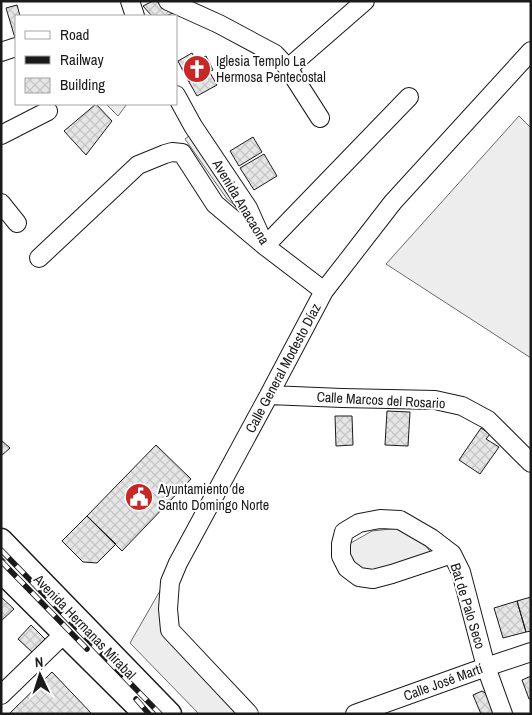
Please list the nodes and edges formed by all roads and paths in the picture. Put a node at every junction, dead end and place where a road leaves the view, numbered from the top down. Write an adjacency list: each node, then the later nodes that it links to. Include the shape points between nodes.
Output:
1 (168, 1): 6 (street, via 275,54)
2 (365, 1): 6 (street)
3 (15, 47): 5 (street)
4 (531, 51): 16 (street, Calle General Modesto Díaz, via 393,202)
5 (1, 52)
6 (288, 68): 10 (street)
7 (408, 97): 14 (street)
8 (178, 99): 14 (street, Avenida Anacaona, via 248,208)
9 (48, 111): 11 (street)
10 (320, 118)
11 (1, 135)
12 (1, 203): 13 (street)
13 (17, 223)
14 (265, 246): 15 (street, via 215,204 182,153 172,152 138,165); 16 (street, Avenida Anacaona)
15 (39, 258)
16 (324, 291): 17 (street, Calle General Modesto Díaz)
17 (269, 395): 18 (street, Calle Marcos del Rosario, via 435,400 462,406 488,420); 28 (street, Calle General Modesto Díaz, via 178,563 170,582 168,609 170,630)
18 (531, 463)
19 (1, 540): 27 (main road, Avenida Hermanas Mirabal)
20 (452, 554): 20 (street, Bat de Palo Seco, via 400,520 359,523 344,532 341,544 341,556 347,568 359,577 373,579); 24 (street, Bat de Palo Seco, via 461,572)
21 (1, 571): 22 (main road, Avenida Hermanas Mirabal)
22 (64, 634): 25 (street); 26 (main road, Avenida Hermanas Mirabal)
23 (531, 652): 24 (street, Calle José Martí)
24 (486, 667): 29 (street, Calle José Martí); 30 (street, Bat de Palo Seco)
25 (1, 695)
26 (145, 714)
27 (170, 714)
28 (249, 714)
29 (355, 714)
30 (503, 714)

